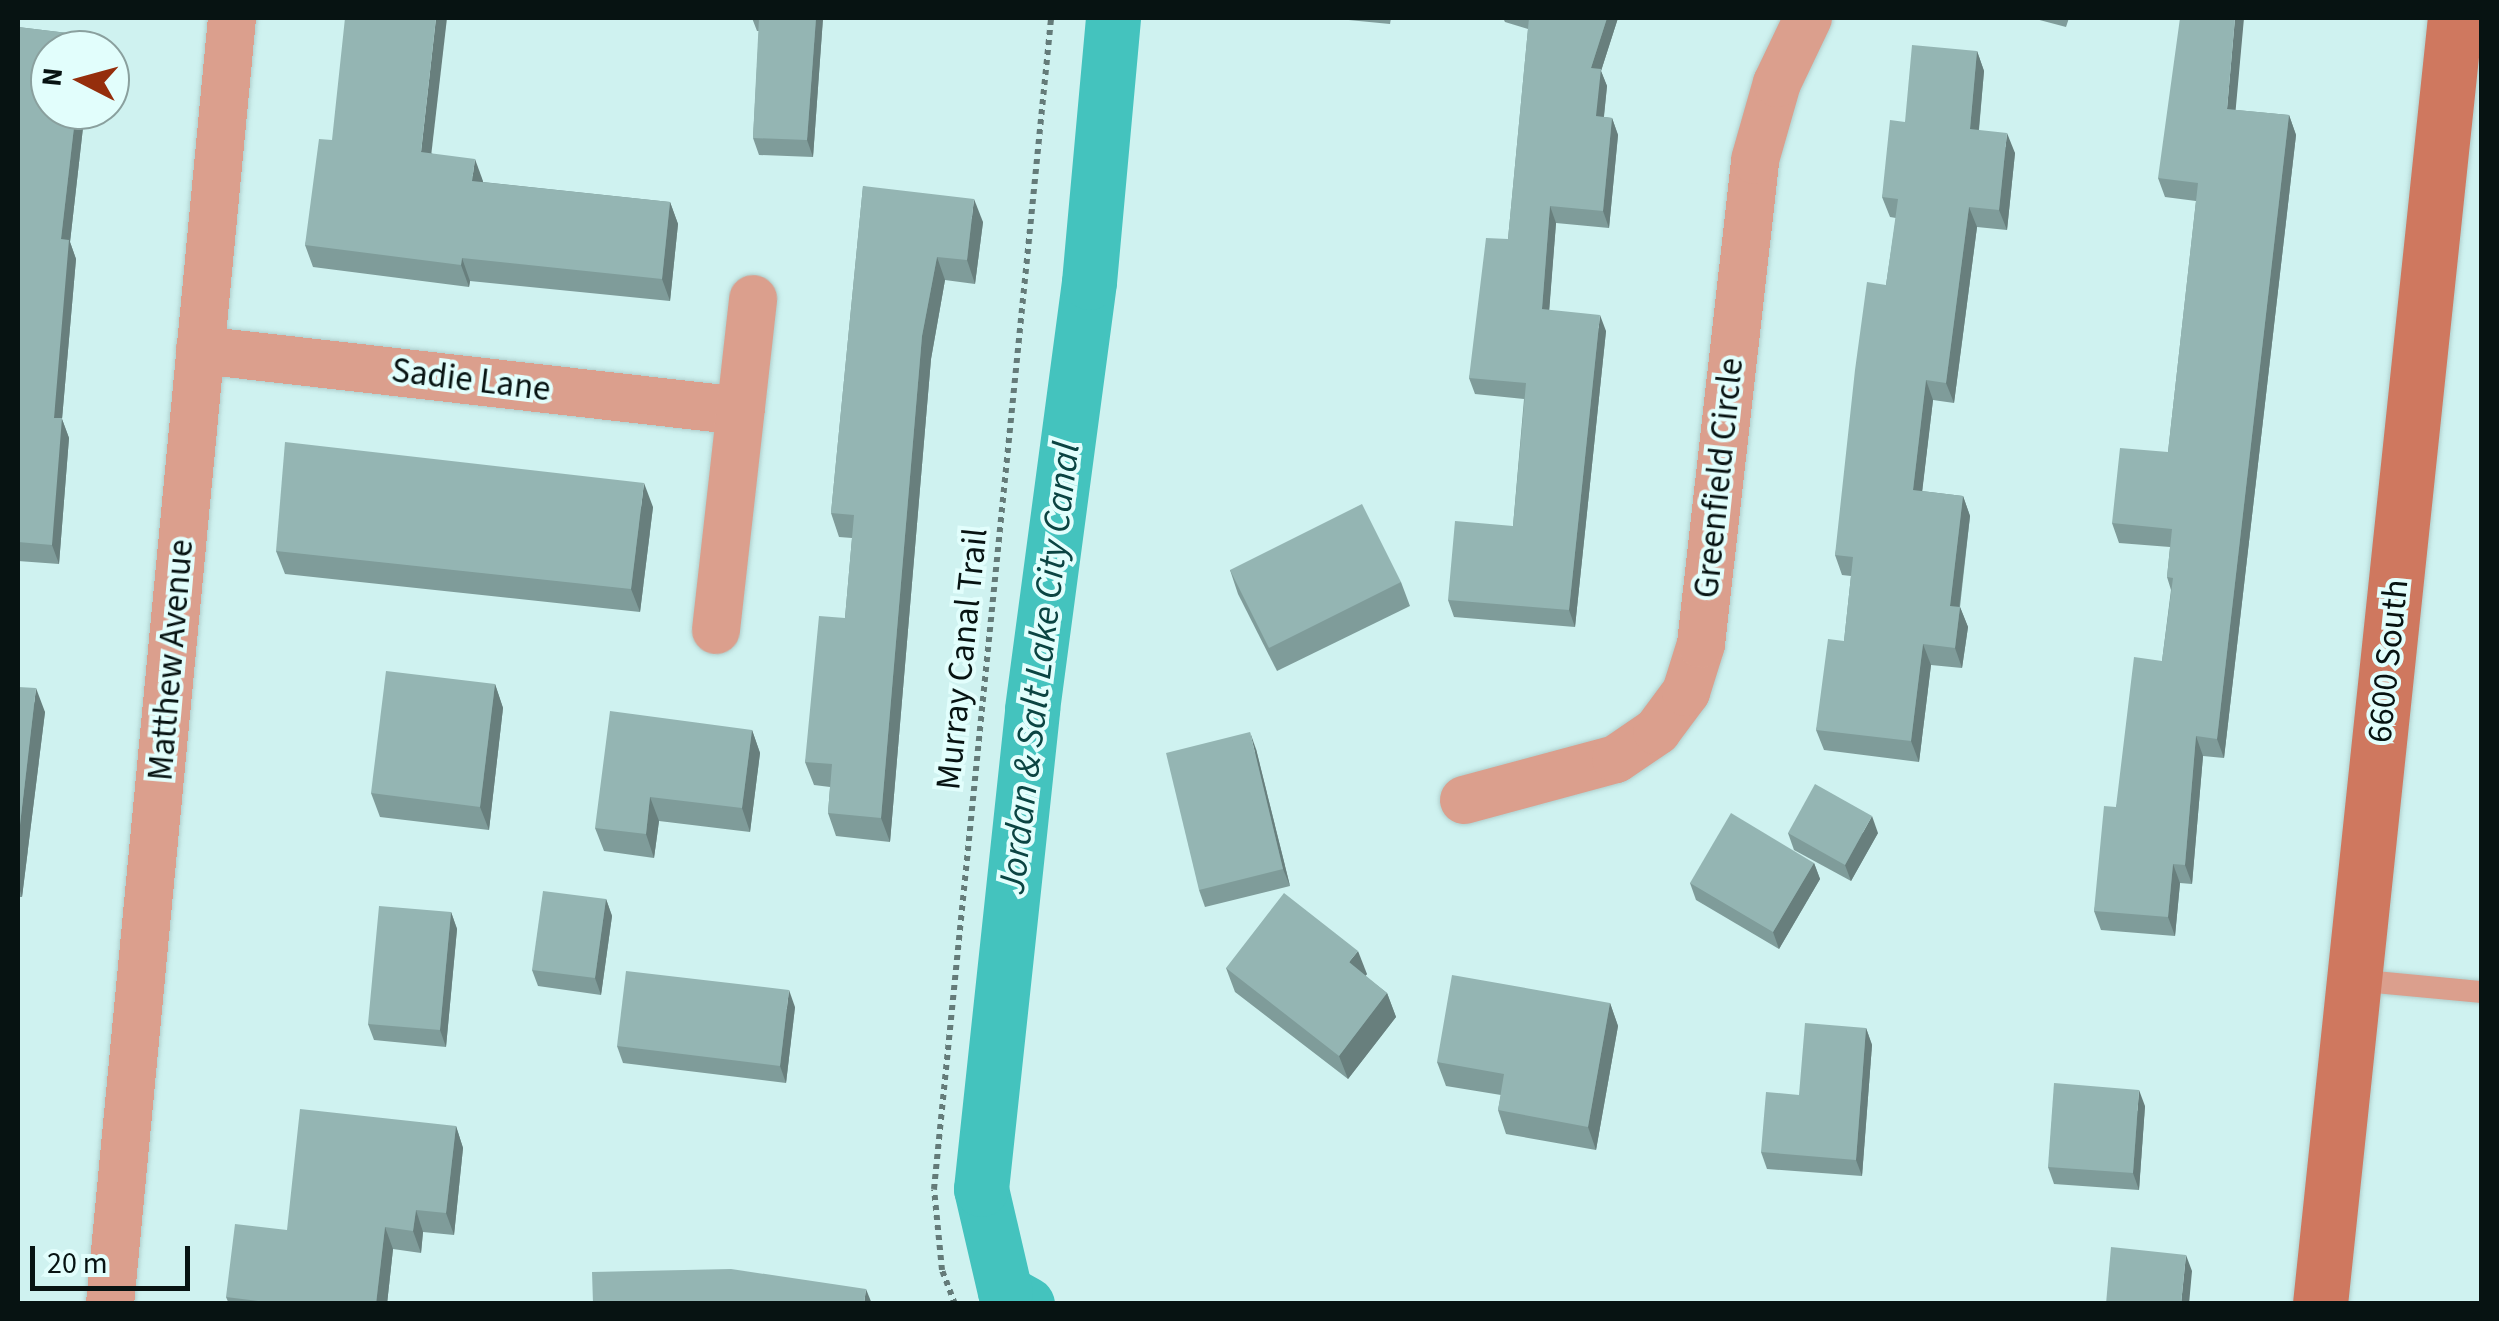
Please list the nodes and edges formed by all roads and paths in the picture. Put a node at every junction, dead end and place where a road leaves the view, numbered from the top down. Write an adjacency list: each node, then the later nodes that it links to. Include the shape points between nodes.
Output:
1 (232, 18): 6 (street, Matthew Avenue)
2 (1051, 18): 13 (path, Murray Canal Trail, via 934,1188 942,1270)
3 (1808, 18): 9 (street, Greenfield Circle, via 1777,83 1755,160 1701,644 1686,692 1657,731 1616,759)
4 (2456, 18): 10 (main road, 6600 South)
5 (753, 299): 7 (street)
6 (200, 350): 7 (street, Sadie Lane); 12 (street, Matthew Avenue)
7 (741, 411): 8 (street)
8 (716, 630)
9 (1464, 800)
10 (2354, 980): 11 (lane); 14 (main road, 6600 South)
11 (2482, 992)
12 (110, 1304)
13 (955, 1304)
14 (2320, 1304)

